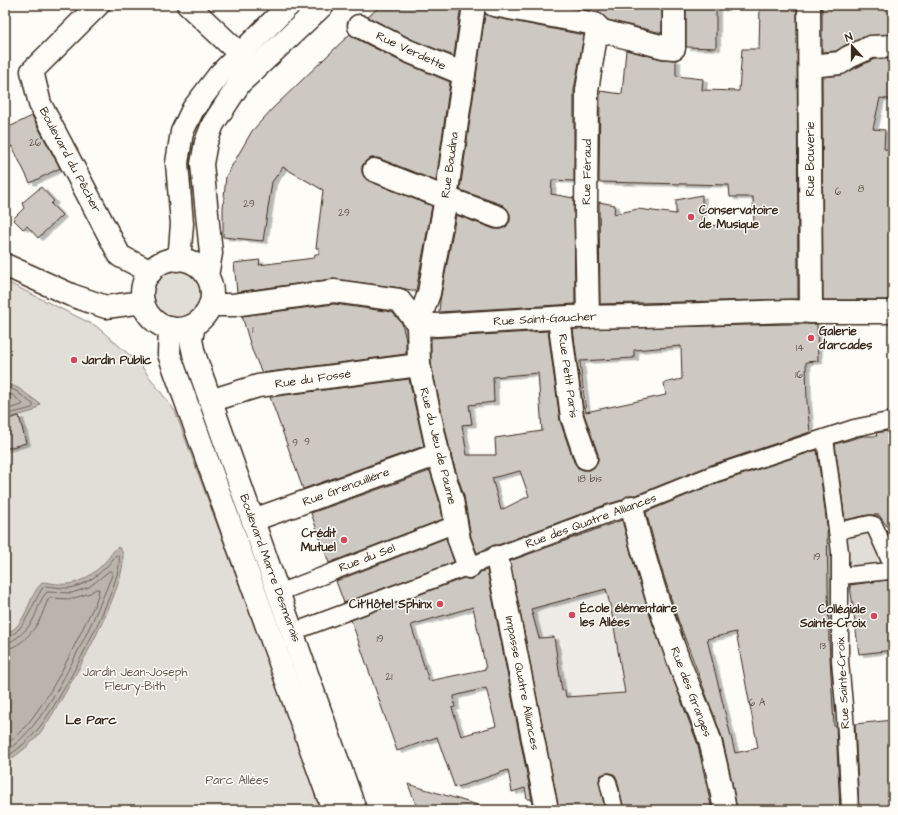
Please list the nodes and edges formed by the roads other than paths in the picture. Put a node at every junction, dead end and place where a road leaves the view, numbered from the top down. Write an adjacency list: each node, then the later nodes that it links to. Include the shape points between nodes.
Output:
1 (98, 5): 20 (street, Boulevard du Pêcher, via 32,71 40,104 120,256)
2 (188, 5): 12 (street)
3 (289, 5): 12 (street)
4 (323, 5): 21 (street, via 240,83 213,124 202,164 211,253)
5 (474, 5): 14 (street, Rue Baudina)
6 (494, 5): 10 (street, via 595,24)
7 (674, 5): 10 (street, via 674,48)
8 (809, 5): 13 (street, Rue Bouverie)
9 (359, 26): 14 (street, Rue Verdette, via 408,51)
10 (602, 31): 26 (street, Rue Féraud, via 596,36 588,90)
11 (893, 46): 13 (street, via 871,47 849,56 840,63)
12 (240, 54): 18 (street, via 219,75 193,109 182,132 177,163 182,224)
13 (810, 66): 24 (street, Rue Bouverie)
14 (464, 74): 16 (street, Rue Baudina)
15 (374, 170): 16 (street)
16 (446, 198): 17 (street); 28 (street, Rue Baudina, via 429,293)
17 (498, 217)
18 (177, 260): 20 (street, via 163,263); 21 (street, via 194,264)
19 (5, 265): 22 (street, via 71,295 106,306)
20 (151, 272): 22 (street, via 146,278 142,294)
21 (207, 276): 23 (street, via 212,290)
22 (144, 302): 30 (street, via 150,316 162,326)
23 (210, 305): 28 (street, via 234,305 334,291 400,300); 29 (street, via 204,317)
24 (811, 312): 25 (street, Rue Saint-Gaucher); 26 (street, Rue Saint-Gaucher)
25 (893, 312)
26 (588, 317): 27 (street, Rue Saint-Gaucher)
27 (559, 318): 28 (street, Rue Saint-Gaucher); 36 (street, Rue Petit Paris, via 572,417)
28 (418, 324): 31 (street, Rue du Jeu de Paume)
29 (194, 325): 30 (street); 32 (street, Boulevard Marre Desmarais, via 191,340)
30 (170, 328): 47 (street, Boulevard Marre Desmarais, via 169,354)
31 (419, 365): 32 (street, Rue du Fossé, via 258,386); 35 (street, Rue du Jeu de Paume)
32 (210, 401): 38 (street, Boulevard Marre Desmarais)
33 (893, 420): 34 (street, Rue des Quatre Alliances, via 854,428)
34 (824, 438): 37 (street, Rue des Quatre Alliances, via 714,474); 40 (street, Rue Sainte-Croix)
35 (439, 454): 38 (street, Rue Grenouillère); 39 (street, Rue du Jeu de Paume)
36 (586, 458)
37 (632, 507): 41 (street, Rue des Quatre Alliances); 51 (street, Rue des Granges, via 642,550 660,606 709,740)
38 (253, 520): 44 (street, Boulevard Marre Desmarais)
39 (456, 524): 42 (street, Rue du Jeu de Paume); 44 (street, Rue du Sel)
40 (837, 531): 43 (street, Rue Sainte-Croix); 43 (street, via 874,525 892,564 889,571)
41 (497, 556): 42 (street, Rue des Quatre Alliances); 49 (street, Impasse Quatre Alliances)
42 (469, 567): 45 (street, Rue des Quatre Alliances)
43 (841, 576): 52 (street, Rue Sainte-Croix, via 840,661)
44 (278, 593): 45 (street, Boulevard Marre Desmarais)
45 (293, 632): 48 (street, Boulevard Marre Desmarais)
46 (608, 782): 50 (street)
47 (333, 810)
48 (355, 810)
49 (546, 810)
50 (615, 810)
51 (725, 810)
52 (850, 810)

